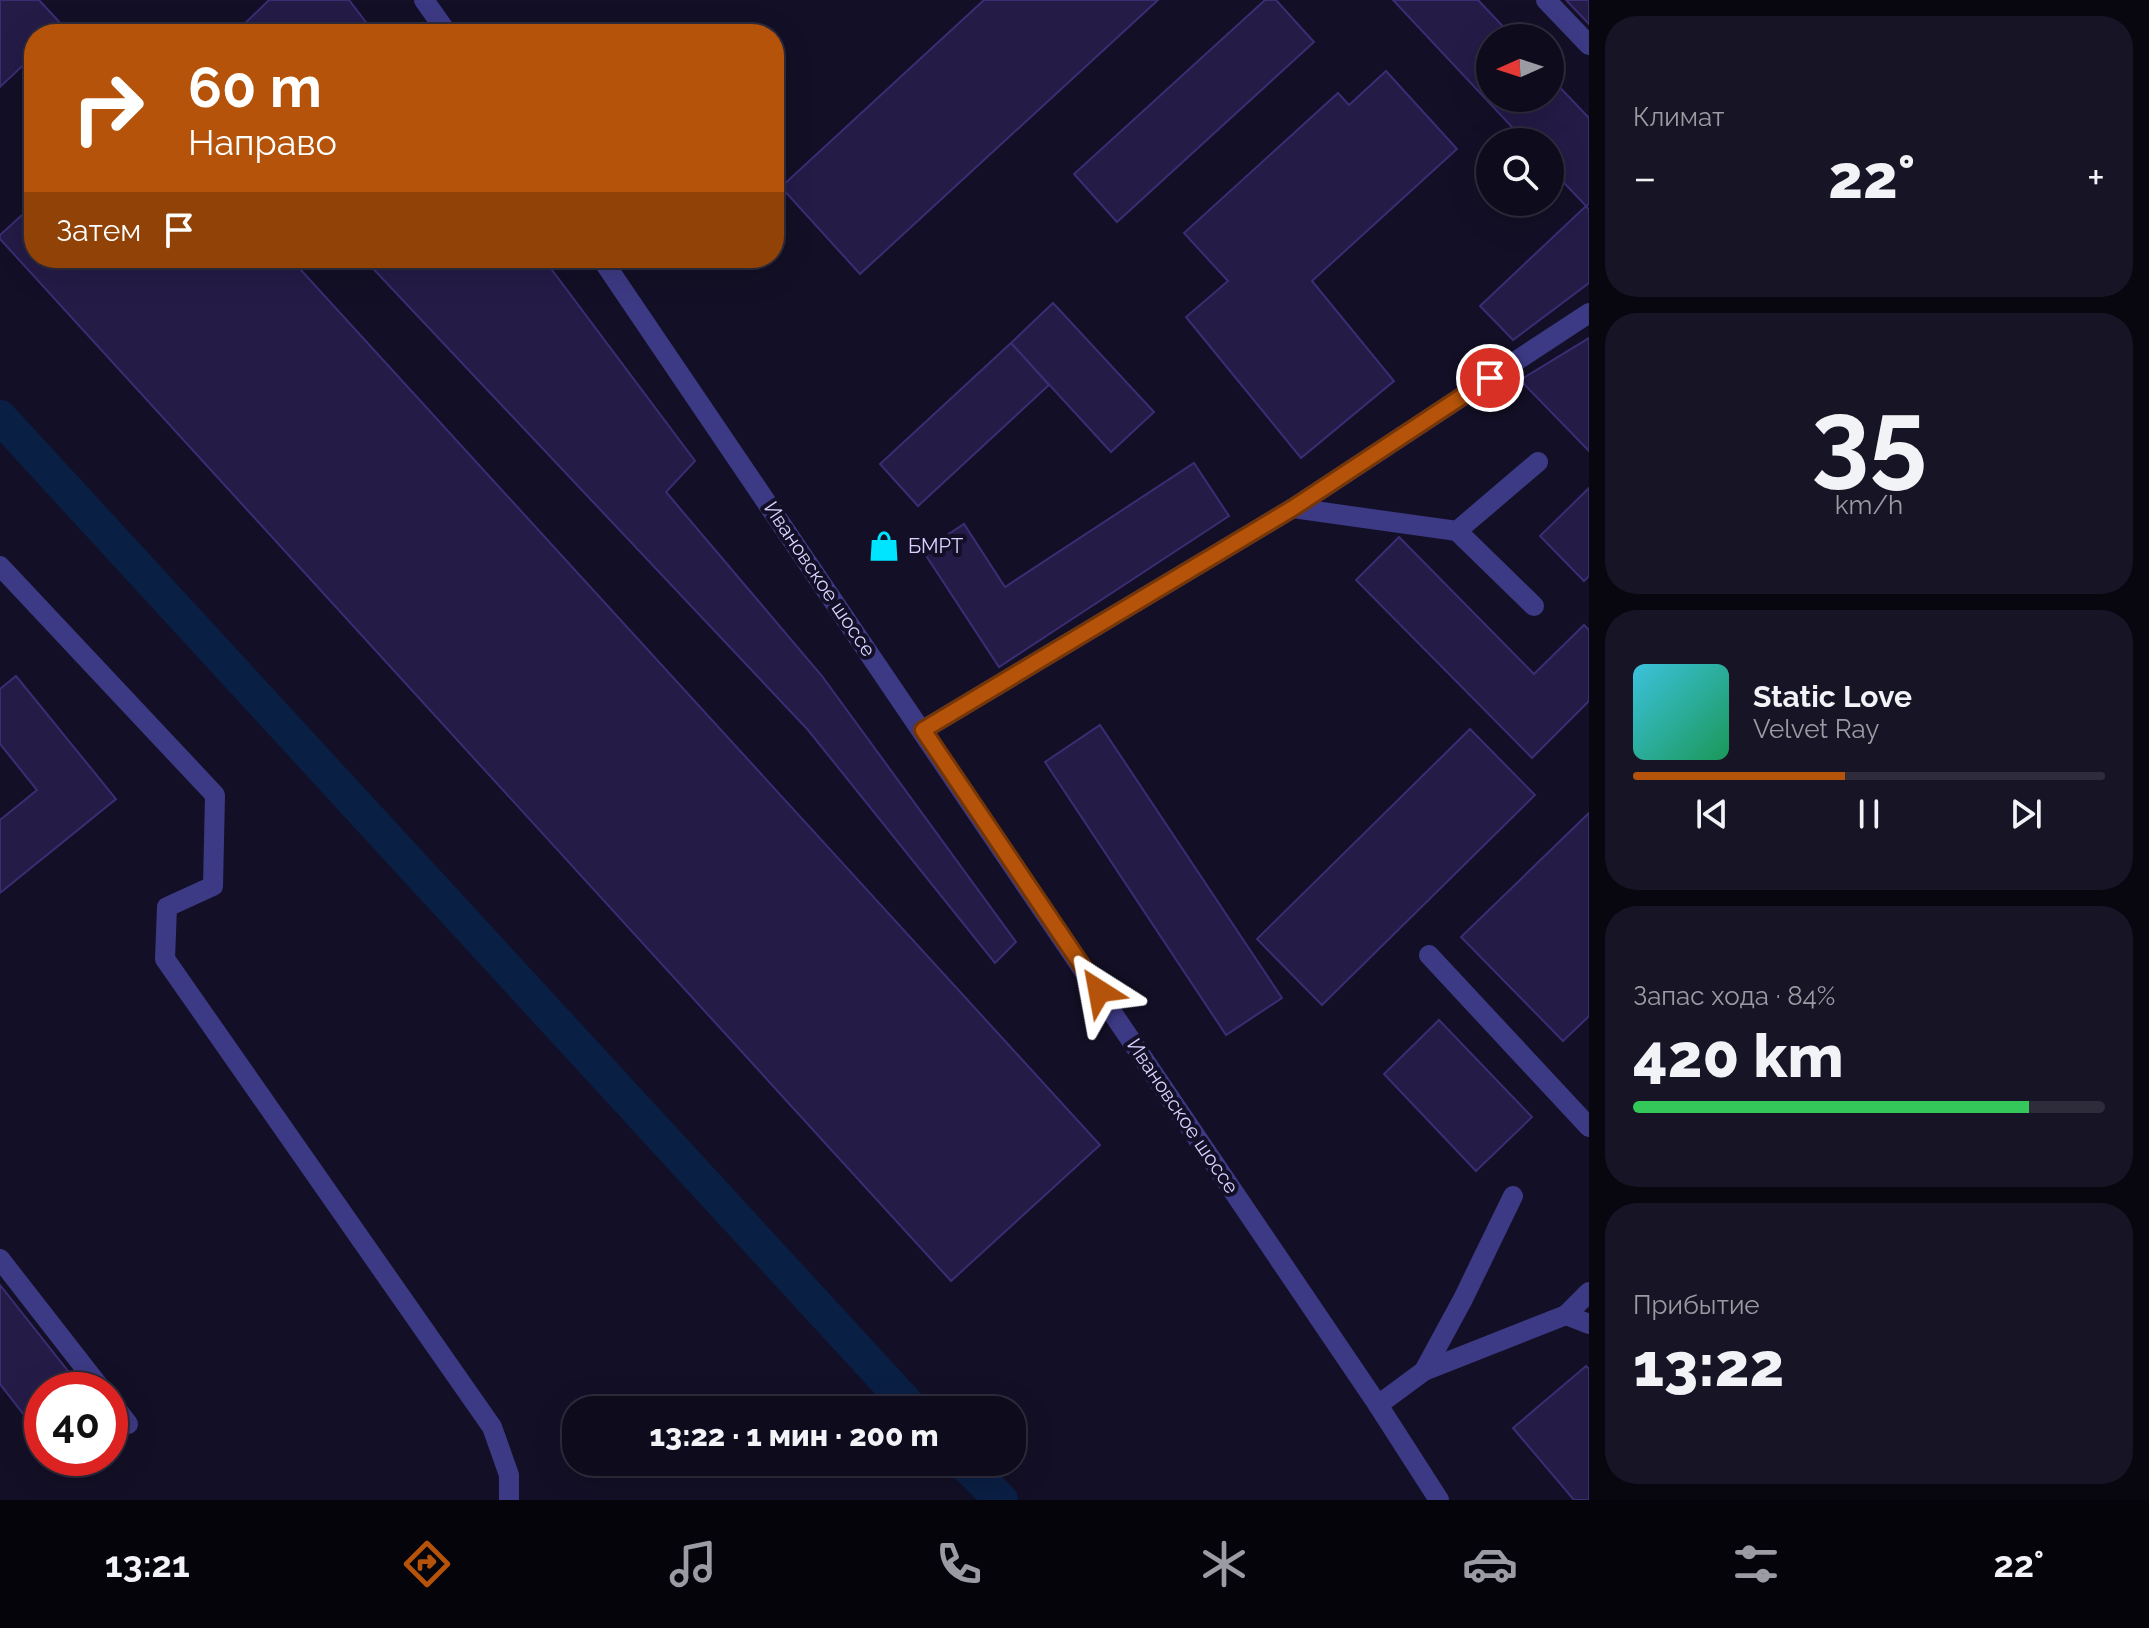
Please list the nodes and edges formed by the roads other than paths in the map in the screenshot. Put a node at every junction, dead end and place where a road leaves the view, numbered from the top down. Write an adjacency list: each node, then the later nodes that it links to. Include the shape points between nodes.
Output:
1 (424, 0): 3 (street)
2 (1546, 0): 4 (street)
3 (441, 24)
4 (1589, 45)
5 (608, 268): 12 (street, Ивановское шоссе)
6 (1589, 313): 8 (street)
7 (1538, 462): 9 (street)
8 (1293, 508): 9 (street); 12 (street)
9 (1457, 531): 11 (street)
10 (0, 566): 23 (street, via 215,795 213,886 167,907 165,959 492,1427 509,1475)
11 (1534, 606)
12 (923, 730): 22 (street, Ивановское шоссе)
13 (1429, 955): 14 (street)
14 (1589, 1127)
15 (1513, 1196): 20 (street)
16 (0, 1259): 21 (street)
17 (1589, 1292): 18 (street)
18 (1566, 1315): 19 (street); 20 (street)
19 (1589, 1324)
20 (1424, 1371): 22 (street)
21 (88, 1372)
22 (1378, 1405): 24 (street, Ивановское шоссе)
23 (509, 1500)
24 (1439, 1500)

